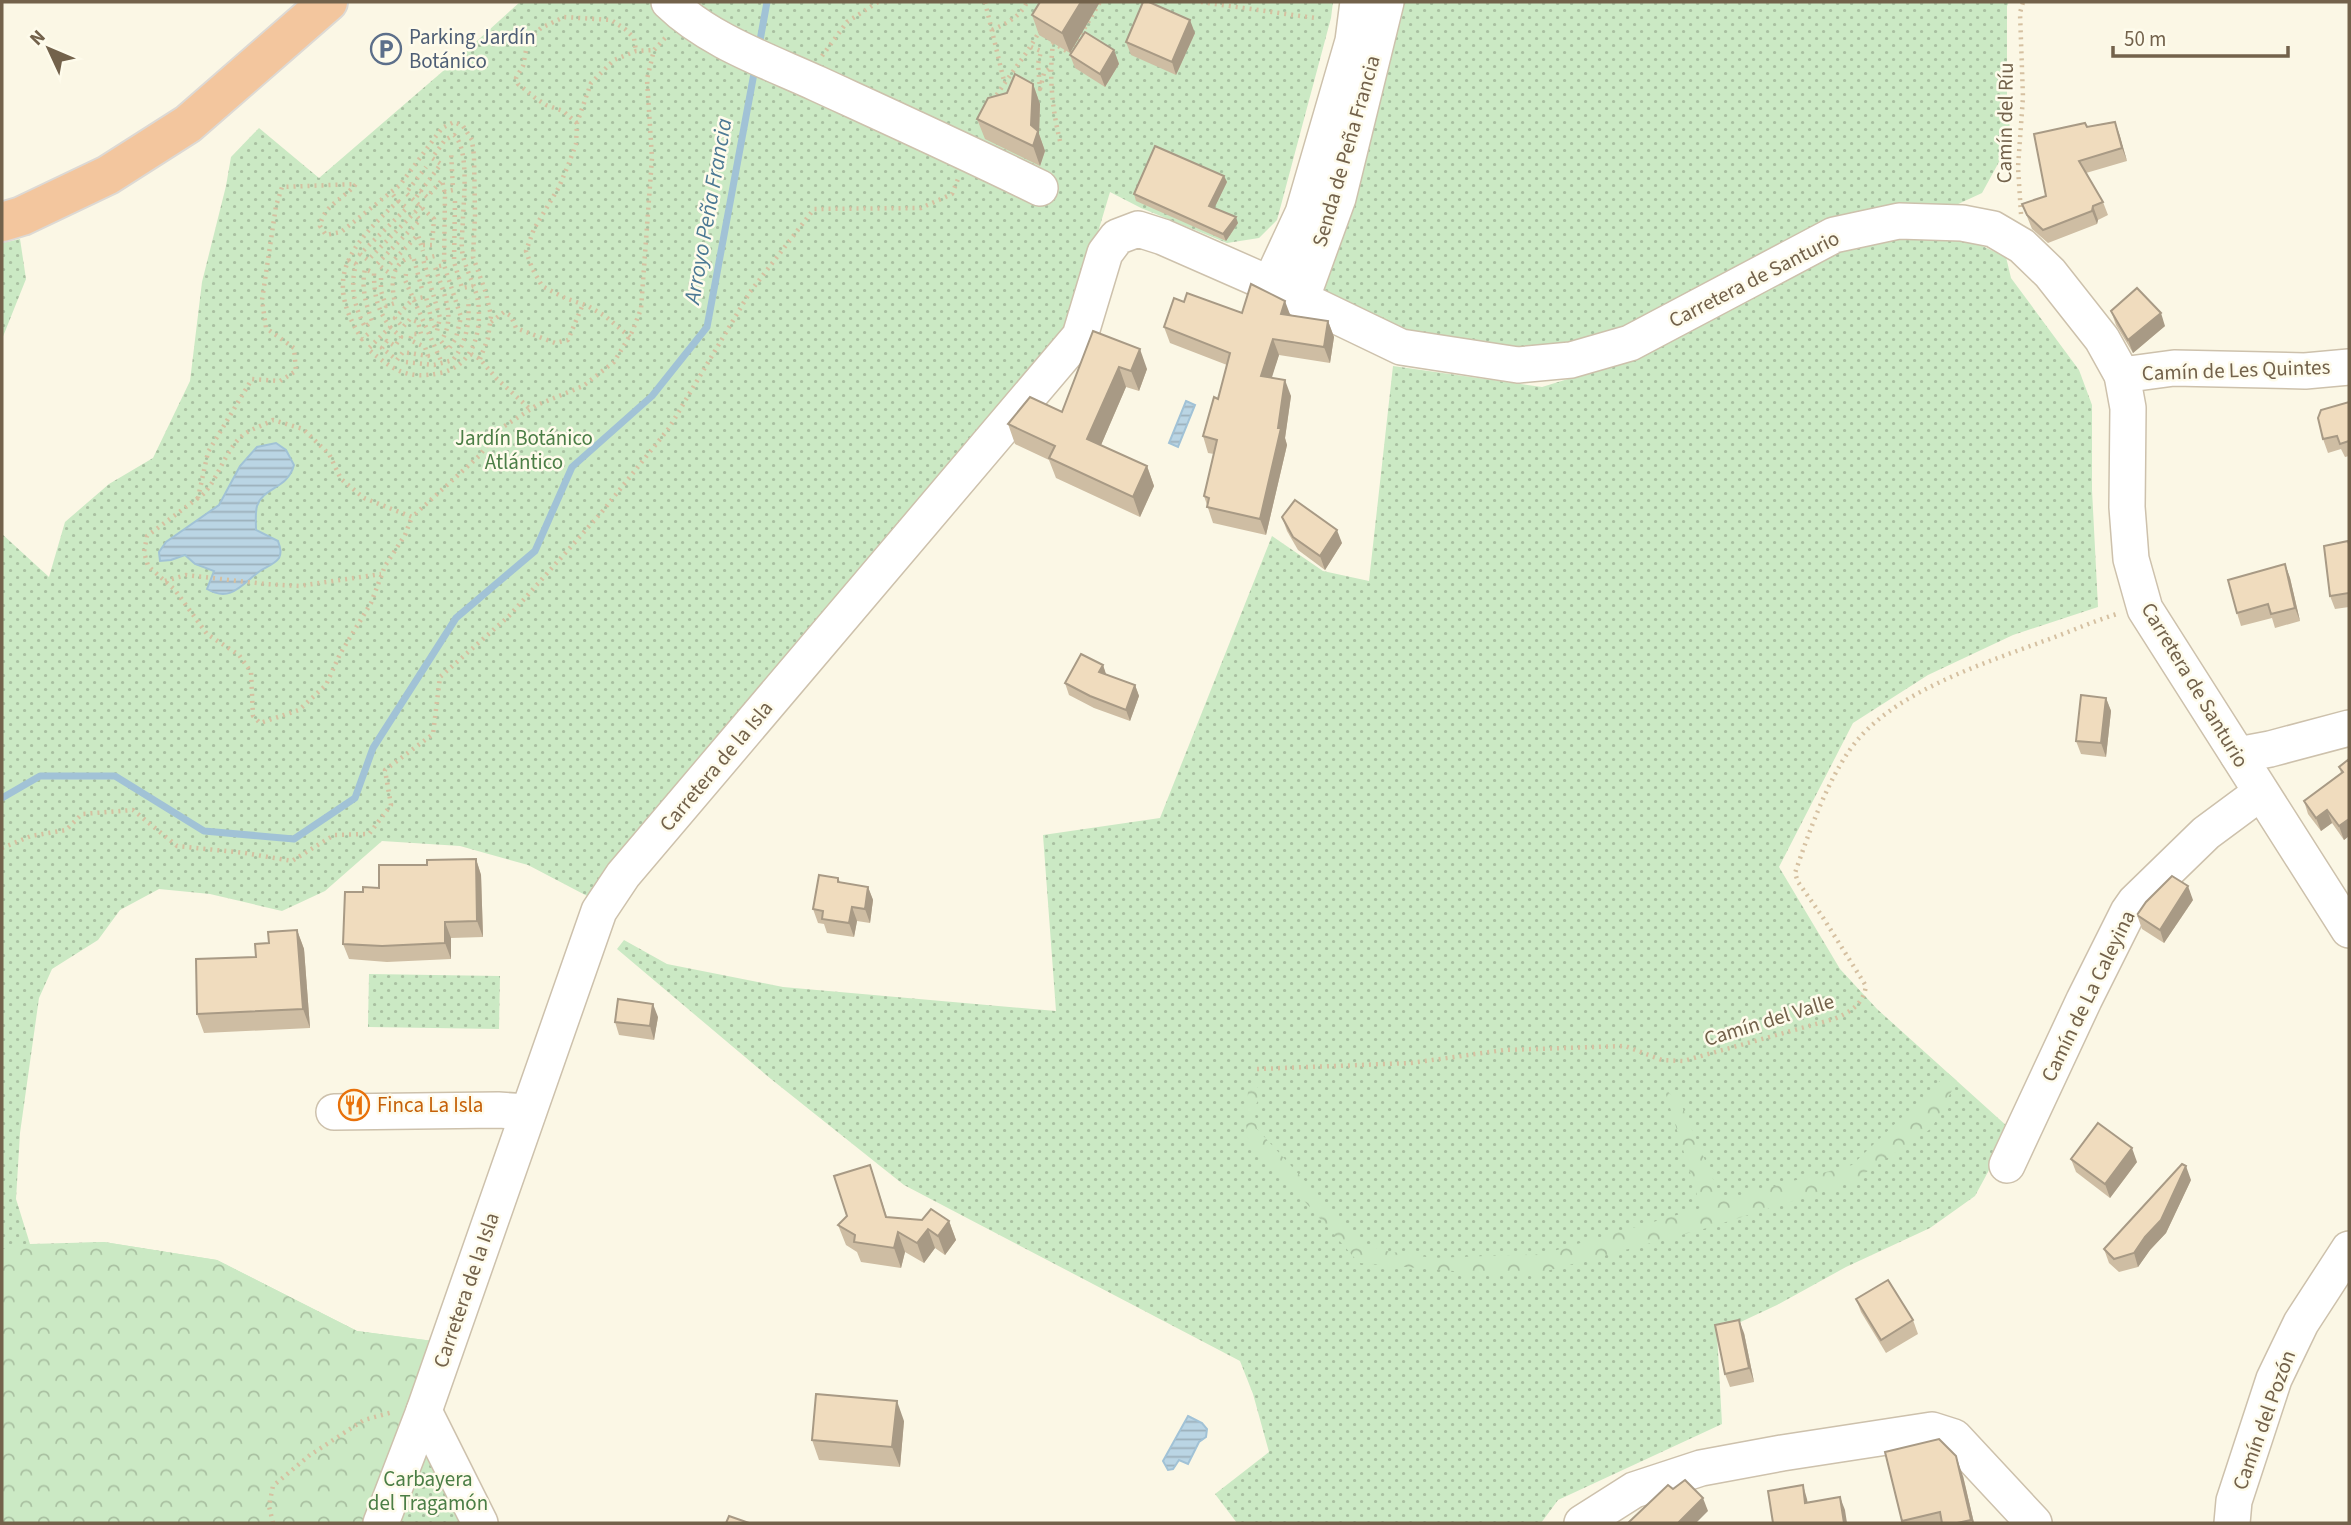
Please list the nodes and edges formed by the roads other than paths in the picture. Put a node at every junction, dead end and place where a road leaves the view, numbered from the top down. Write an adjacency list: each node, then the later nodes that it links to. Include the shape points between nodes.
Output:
1 (328, 2): 6 (highway, via 188,124 108,175)
2 (1358, 2): 7 (street, via 1353,41 1303,213)
3 (1386, 2): 8 (street, Senda de Peña Francia, via 1338,198)
4 (678, 10): 5 (street, via 744,50)
5 (1040, 188)
6 (2, 222)
7 (1270, 284): 8 (street, Carretera de Santurio); 16 (street, Carretera de la Isla, via 1139,229 1117,237 1105,253 1080,336 623,875 599,911)
8 (1301, 300): 10 (street, Carretera de Santurio, via 1401,347 1518,365 1571,360 1630,343 1834,235 1899,221 1962,223 1993,229 2022,246 2050,273 2102,339)
9 (2349, 367): 10 (street, Camín de Les Quintes, via 2305,371 2174,368)
10 (2122, 375): 12 (street, Carretera de Santurio, via 2128,408 2131,559 2145,609)
11 (2349, 728): 12 (street)
12 (2238, 755): 13 (street, Carretera de Santurio)
13 (2260, 793): 14 (street, Carretera de Santurio); 17 (street, Camín de La Caleyina, via 2206,832 2128,912)
14 (2349, 930)
15 (334, 1112): 16 (street)
16 (528, 1112): 19 (street, Carretera de la Isla)
17 (2007, 1165)
18 (2349, 1249): 24 (street, Camín del Pozón, via 2301,1323 2274,1379 2234,1501)
19 (410, 1412): 20 (street, Carretera de la Isla); 21 (street)
20 (381, 1523)
21 (481, 1523)
22 (1583, 1523): 23 (street, via 1634,1490 1701,1468 1932,1430 1954,1437)
23 (2034, 1523)
24 (2232, 1523)

